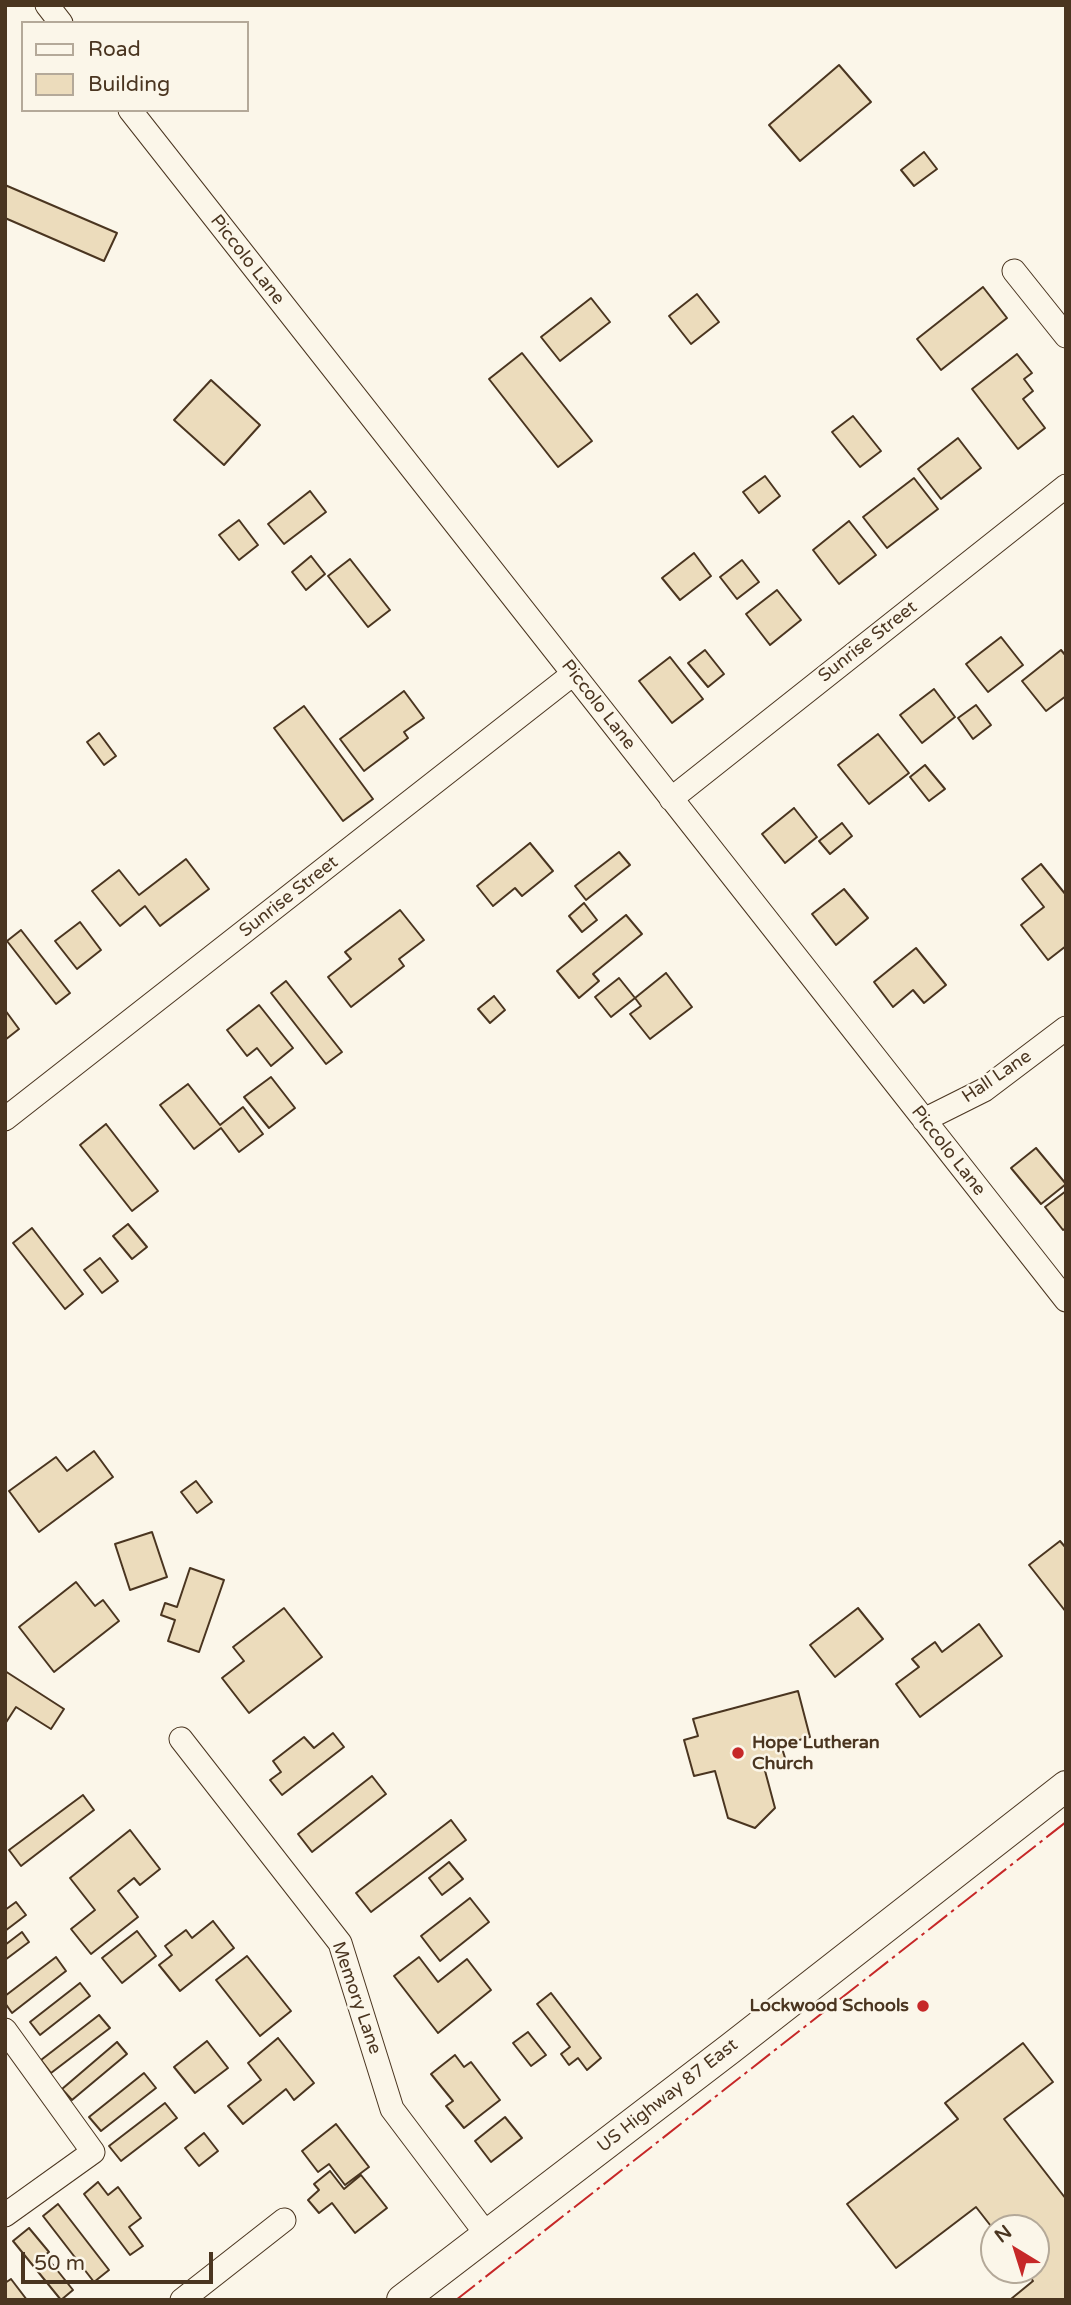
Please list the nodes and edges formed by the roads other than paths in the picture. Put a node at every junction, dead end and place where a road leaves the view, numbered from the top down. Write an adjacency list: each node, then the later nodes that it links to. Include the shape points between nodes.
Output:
1 (47, 5): 2 (street)
2 (59, 21)
3 (132, 112): 7 (street, Piccolo Lane)
4 (1014, 271): 5 (street)
5 (1066, 336)
6 (1066, 486): 8 (street, Sunrise Street)
7 (573, 674): 8 (street, Piccolo Lane); 10 (street, Sunrise Street)
8 (671, 799): 11 (street, Piccolo Lane)
9 (1066, 1028): 11 (street, Hall Lane, via 984,1090)
10 (5, 1119)
11 (924, 1120): 12 (street, Piccolo Lane)
12 (1066, 1300)
13 (181, 1739): 18 (street, Memory Lane, via 340,1943 392,2109)
14 (1066, 1786): 18 (street, US Highway 87 East)
15 (5, 2030): 16 (street, via 93,2152)
16 (5, 2215)
17 (284, 2220): 19 (street)
18 (487, 2235): 20 (street, US Highway 87 East)
19 (182, 2300)
20 (402, 2300)

